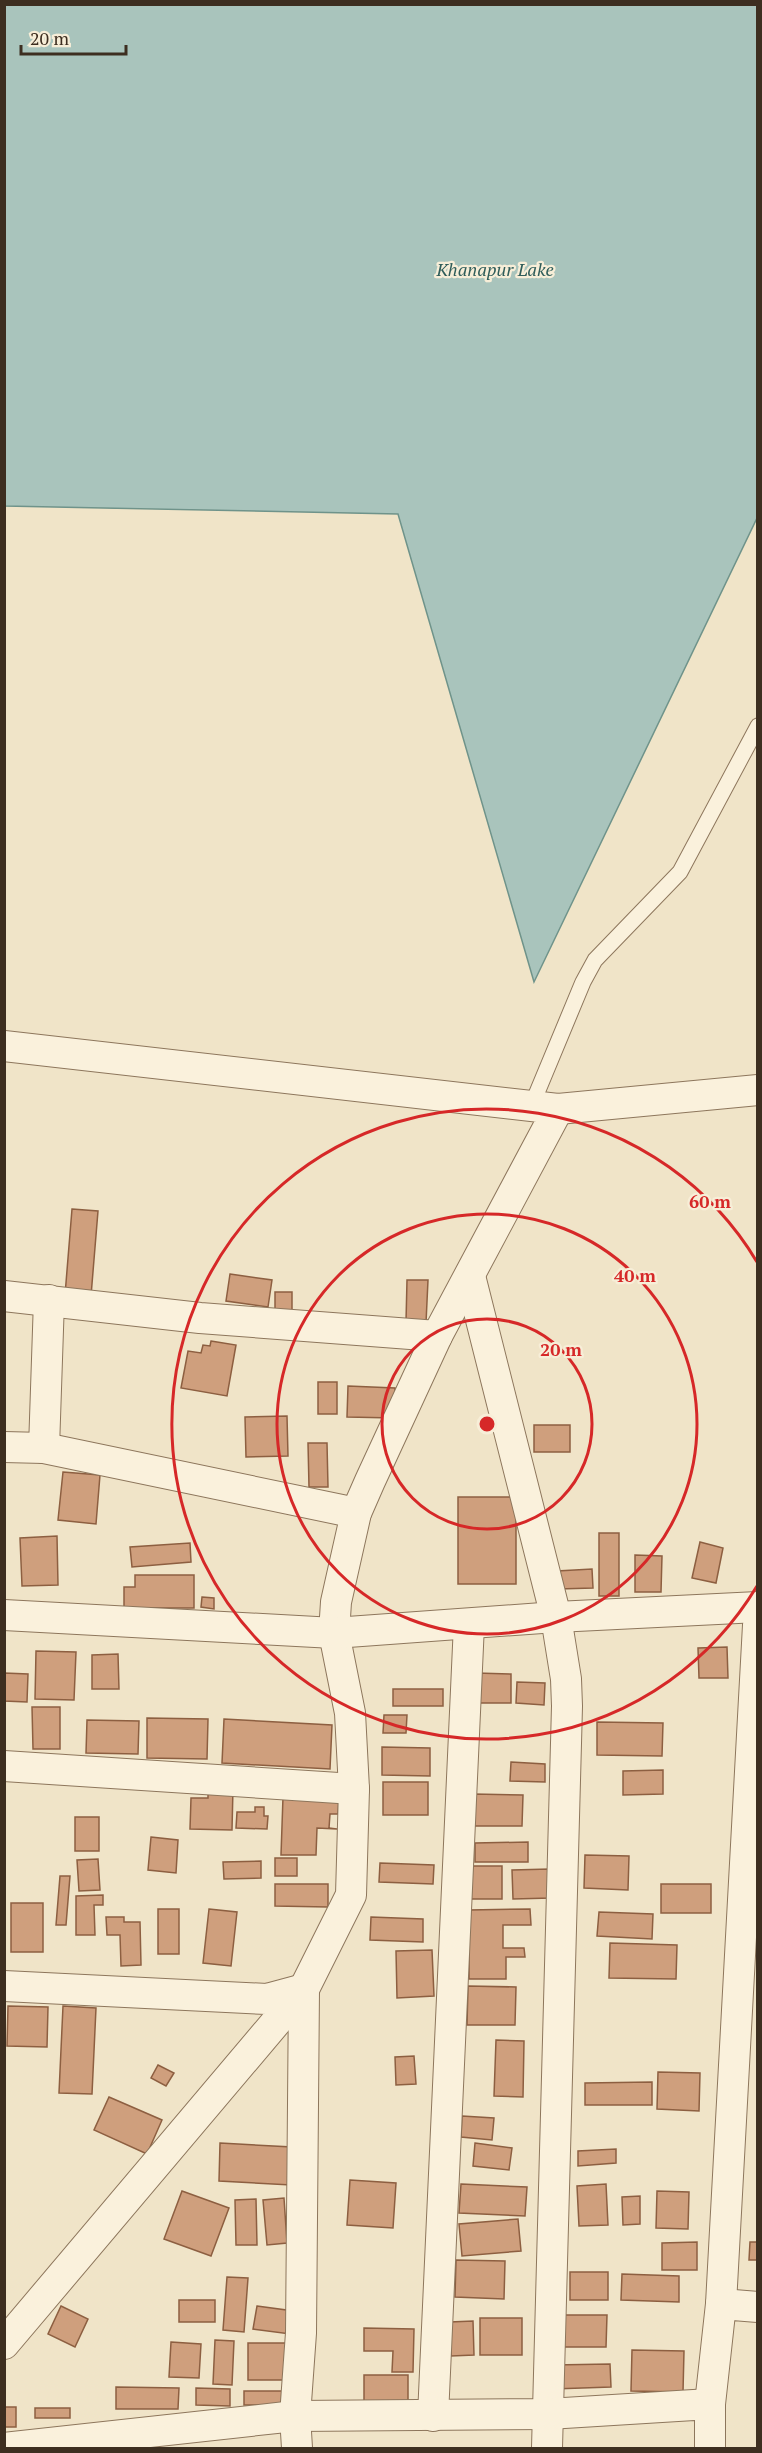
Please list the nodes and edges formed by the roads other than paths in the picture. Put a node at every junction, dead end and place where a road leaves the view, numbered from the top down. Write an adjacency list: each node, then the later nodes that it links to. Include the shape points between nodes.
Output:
1 (758, 726): 4 (lane, via 680,872 595,960 583,982)
2 (4, 1046): 4 (street)
3 (758, 1090): 4 (street)
4 (545, 1108): 5 (street)
5 (470, 1276): 8 (street); 14 (street)
6 (4, 1296): 7 (street)
7 (49, 1300): 8 (street, via 200,1318); 10 (street)
8 (437, 1336): 11 (street)
9 (4, 1447): 10 (street)
10 (44, 1448): 11 (street)
11 (356, 1513): 17 (street, via 336,1602)
12 (758, 1607): 14 (street)
13 (4, 1615): 17 (street)
14 (556, 1617): 15 (street); 26 (street, via 567,1706)
15 (469, 1624): 17 (street); 28 (street)
16 (758, 1625): 22 (street)
17 (334, 1633): 19 (street, via 350,1713)
18 (4, 1766): 19 (street)
19 (354, 1789): 21 (street, via 351,1895)
20 (4, 1986): 21 (street, via 267,1999)
21 (304, 1989): 24 (street); 27 (street, via 301,2333)
22 (721, 2304): 23 (street); 25 (street)
23 (758, 2307)
24 (4, 2344)
25 (710, 2404): 26 (street); 32 (street)
26 (549, 2414): 28 (street); 31 (street)
27 (295, 2416): 28 (street); 29 (street); 30 (street)
28 (433, 2416)
29 (4, 2448)
30 (297, 2448)
31 (547, 2448)
32 (710, 2448)

